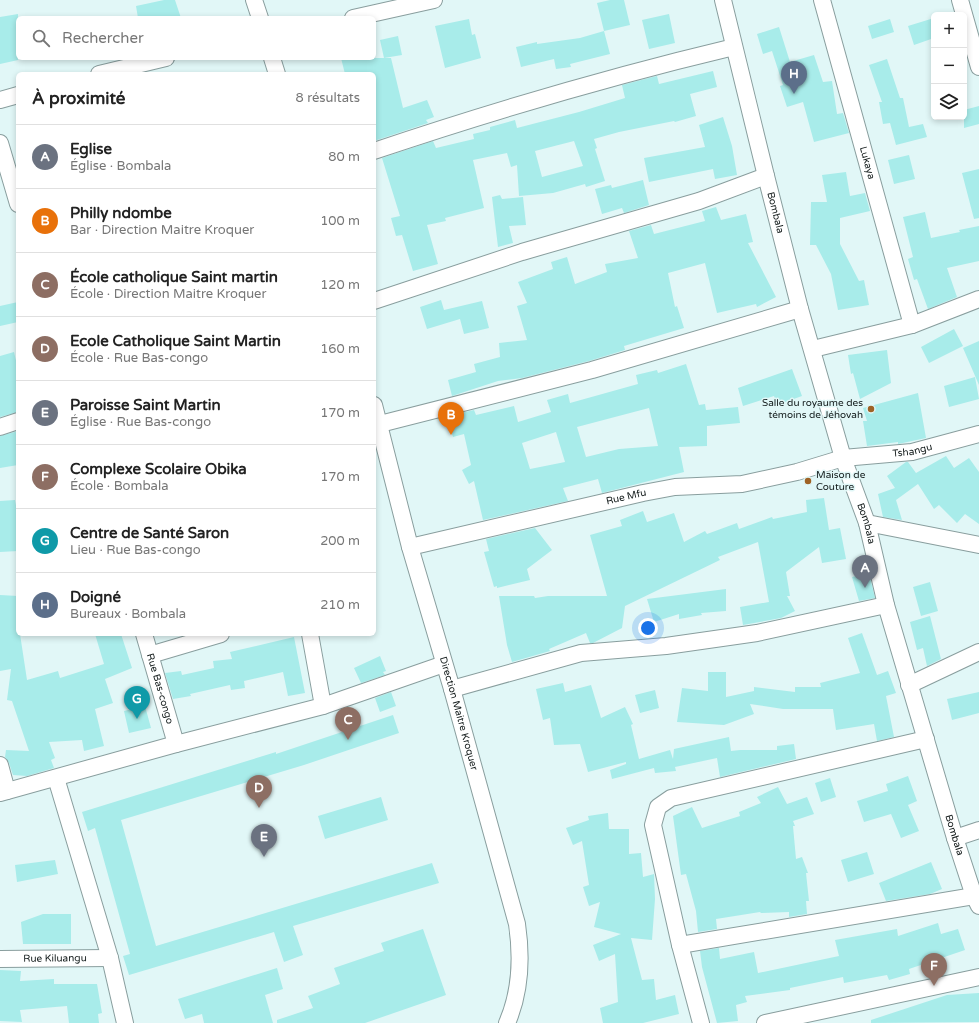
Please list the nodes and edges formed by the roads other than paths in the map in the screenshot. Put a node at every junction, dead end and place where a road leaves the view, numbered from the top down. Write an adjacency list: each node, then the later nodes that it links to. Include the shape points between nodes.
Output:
1 (254, 0): 7 (street)
2 (434, 0): 6 (street)
3 (723, 0): 9 (street, Bombala)
4 (822, 0): 25 (street, Lukaya)
5 (960, 0): 12 (street)
6 (400, 3): 8 (street)
7 (259, 16)
8 (359, 16)
9 (734, 47): 19 (street, via 654,66 481,115); 20 (street, Bombala)
10 (161, 60): 13 (street)
11 (272, 60): 15 (street)
12 (979, 67)
13 (137, 69): 14 (street)
14 (114, 72)
15 (276, 72)
16 (16, 96): 17 (street)
17 (0, 100)
18 (0, 143): 21 (street)
19 (376, 150)
20 (766, 176): 23 (street, via 699,201 522,252); 24 (street, Bombala)
21 (16, 197)
22 (979, 299): 25 (street)
23 (376, 300)
24 (800, 309): 26 (street, Bombala); 29 (street, via 592,370)
25 (912, 325): 26 (street)
26 (813, 348): 32 (street, Bombala)
27 (376, 411): 29 (street, Direction Maitre Kroquer)
28 (16, 422): 30 (street)
29 (380, 424): 35 (street, Direction Maitre Kroquer)
30 (0, 427)
31 (979, 434): 32 (street, Tshangu, via 912,452)
32 (843, 458): 33 (street, Bombala); 35 (street, Rue Mfu, via 797,472 742,484 674,487 643,493)
33 (866, 523): 34 (street); 36 (street, Bombala)
34 (979, 545)
35 (410, 547): 42 (street, Direction Maitre Kroquer)
36 (886, 605): 43 (street, Bombala); 44 (street, via 757,633 666,646 580,653)
37 (145, 636): 41 (street, Rue Bas-congo)
38 (214, 636): 41 (street)
39 (310, 636): 45 (street)
40 (979, 652): 43 (street)
41 (150, 655): 47 (street, Rue Bas-congo)
42 (444, 664): 44 (street, Direction Maitre Kroquer); 45 (street)
43 (909, 685): 46 (street, Bombala)
44 (452, 689): 59 (street, Direction Maitre Kroquer, via 517,924 520,975 517,996)
45 (323, 706): 47 (street)
46 (926, 739): 52 (street, Bombala); 54 (street, via 671,798 658,807 653,824)
47 (176, 744): 49 (street)
48 (0, 764): 50 (street)
49 (56, 778): 50 (street); 55 (street)
50 (3, 792)
51 (979, 830): 52 (street)
52 (955, 838): 53 (street, Bombala)
53 (976, 901): 54 (street)
54 (680, 945): 60 (street)
55 (110, 958): 56 (street, Rue Kiluangu); 58 (street)
56 (0, 959)
57 (979, 977): 61 (street)
58 (125, 1023)
59 (506, 1023)
60 (701, 1023)
61 (764, 1023)

